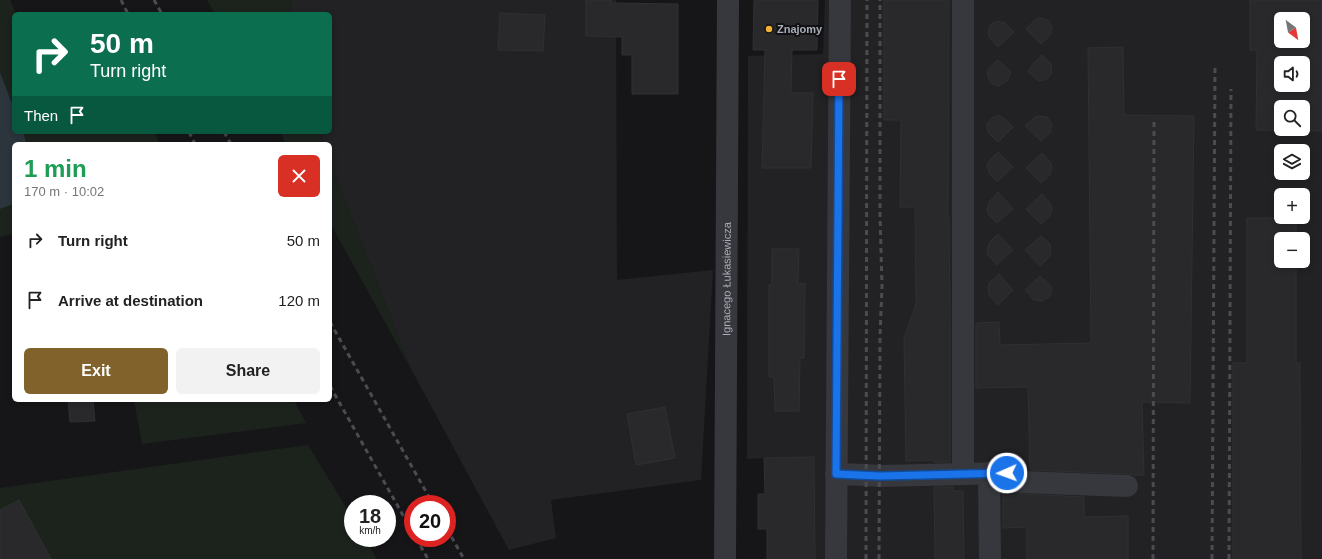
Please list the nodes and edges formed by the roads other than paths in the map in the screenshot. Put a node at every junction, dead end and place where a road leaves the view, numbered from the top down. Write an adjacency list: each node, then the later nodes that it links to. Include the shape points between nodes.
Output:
1 (728, 0): 8 (street, Ignacego Łukasiewicza)
2 (840, 0): 5 (street)
3 (963, 0): 6 (street)
4 (989, 473): 6 (street); 7 (street, via 1007,473 1021,482); 10 (street)
5 (836, 474): 6 (street); 9 (street)
6 (963, 474)
7 (1127, 486)
8 (725, 559)
9 (836, 559)
10 (990, 559)

